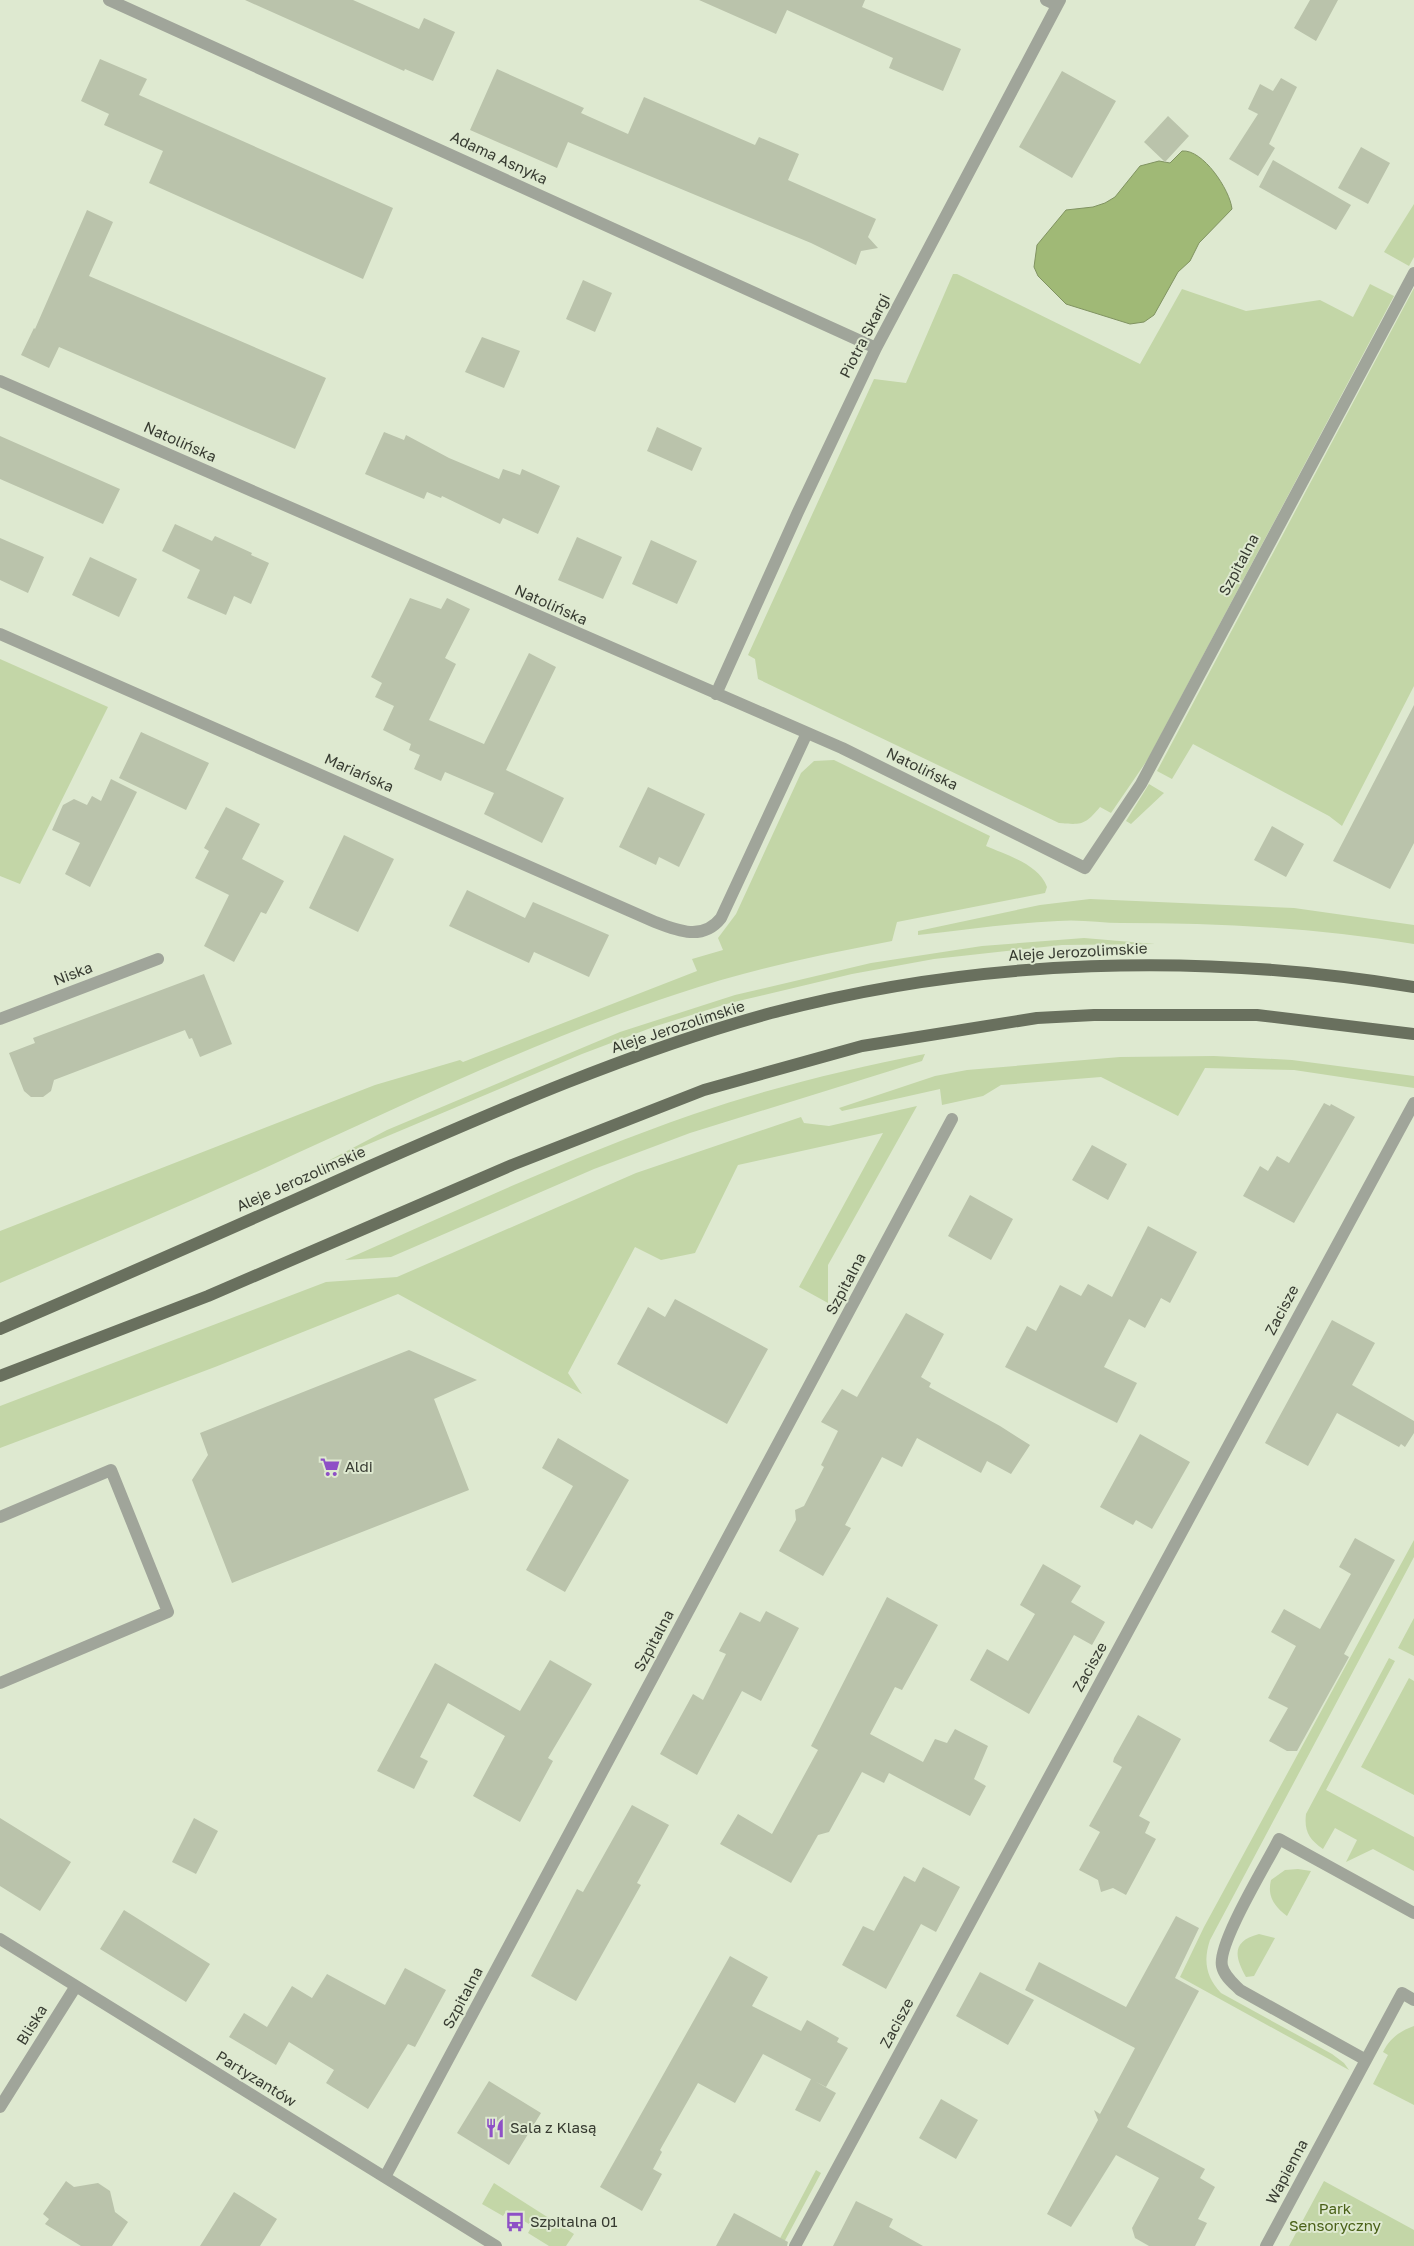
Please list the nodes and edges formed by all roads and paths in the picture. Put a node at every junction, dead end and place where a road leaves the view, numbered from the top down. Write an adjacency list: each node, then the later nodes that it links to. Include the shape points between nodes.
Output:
1 (108, 0): 4 (street, Adama Asnyka)
2 (1054, 2): 4 (street, Piotra Skargi)
3 (1414, 273): 9 (street, Szpitalna, via 1141,784)
4 (876, 348): 7 (street, Piotra Skargi)
5 (0, 381): 7 (street, Natolińska)
6 (0, 634): 8 (street, Mariańska, via 686,933 707,930 721,918)
7 (716, 694): 8 (street, Natolińska)
8 (807, 734): 9 (street, Natolińska, via 842,748)
9 (1085, 868)
10 (158, 959): 12 (street, Niska)
11 (1414, 987): 16 (main road, Aleje Jerozolimskie, via 1249,967 1113,966 949,978 772,1013 642,1053 480,1118)
12 (0, 1019)
13 (1414, 1034): 17 (main road, via 1257,1015 1094,1015 1037,1018 862,1046 704,1090 512,1165 208,1296)
14 (1414, 1103): 28 (street, Zacisze)
15 (952, 1119): 26 (street, Szpitalna)
16 (0, 1329)
17 (0, 1376)
18 (0, 1517): 19 (street, via 111,1470 168,1612)
19 (0, 1683)
20 (1414, 1913): 24 (street, via 1279,1839 1224,1944 1222,1966 1229,1980 1240,1990)
21 (0, 1939): 22 (street, Partyzantów)
22 (76, 1986): 25 (street, Bliska); 26 (street, Partyzantów)
23 (1414, 2000): 24 (street, Wapienna, via 1402,1993)
24 (1366, 2060): 29 (street, Wapienna)
25 (0, 2107)
26 (385, 2177): 27 (street, Partyzantów)
27 (496, 2246)
28 (795, 2246)
29 (1266, 2246)

